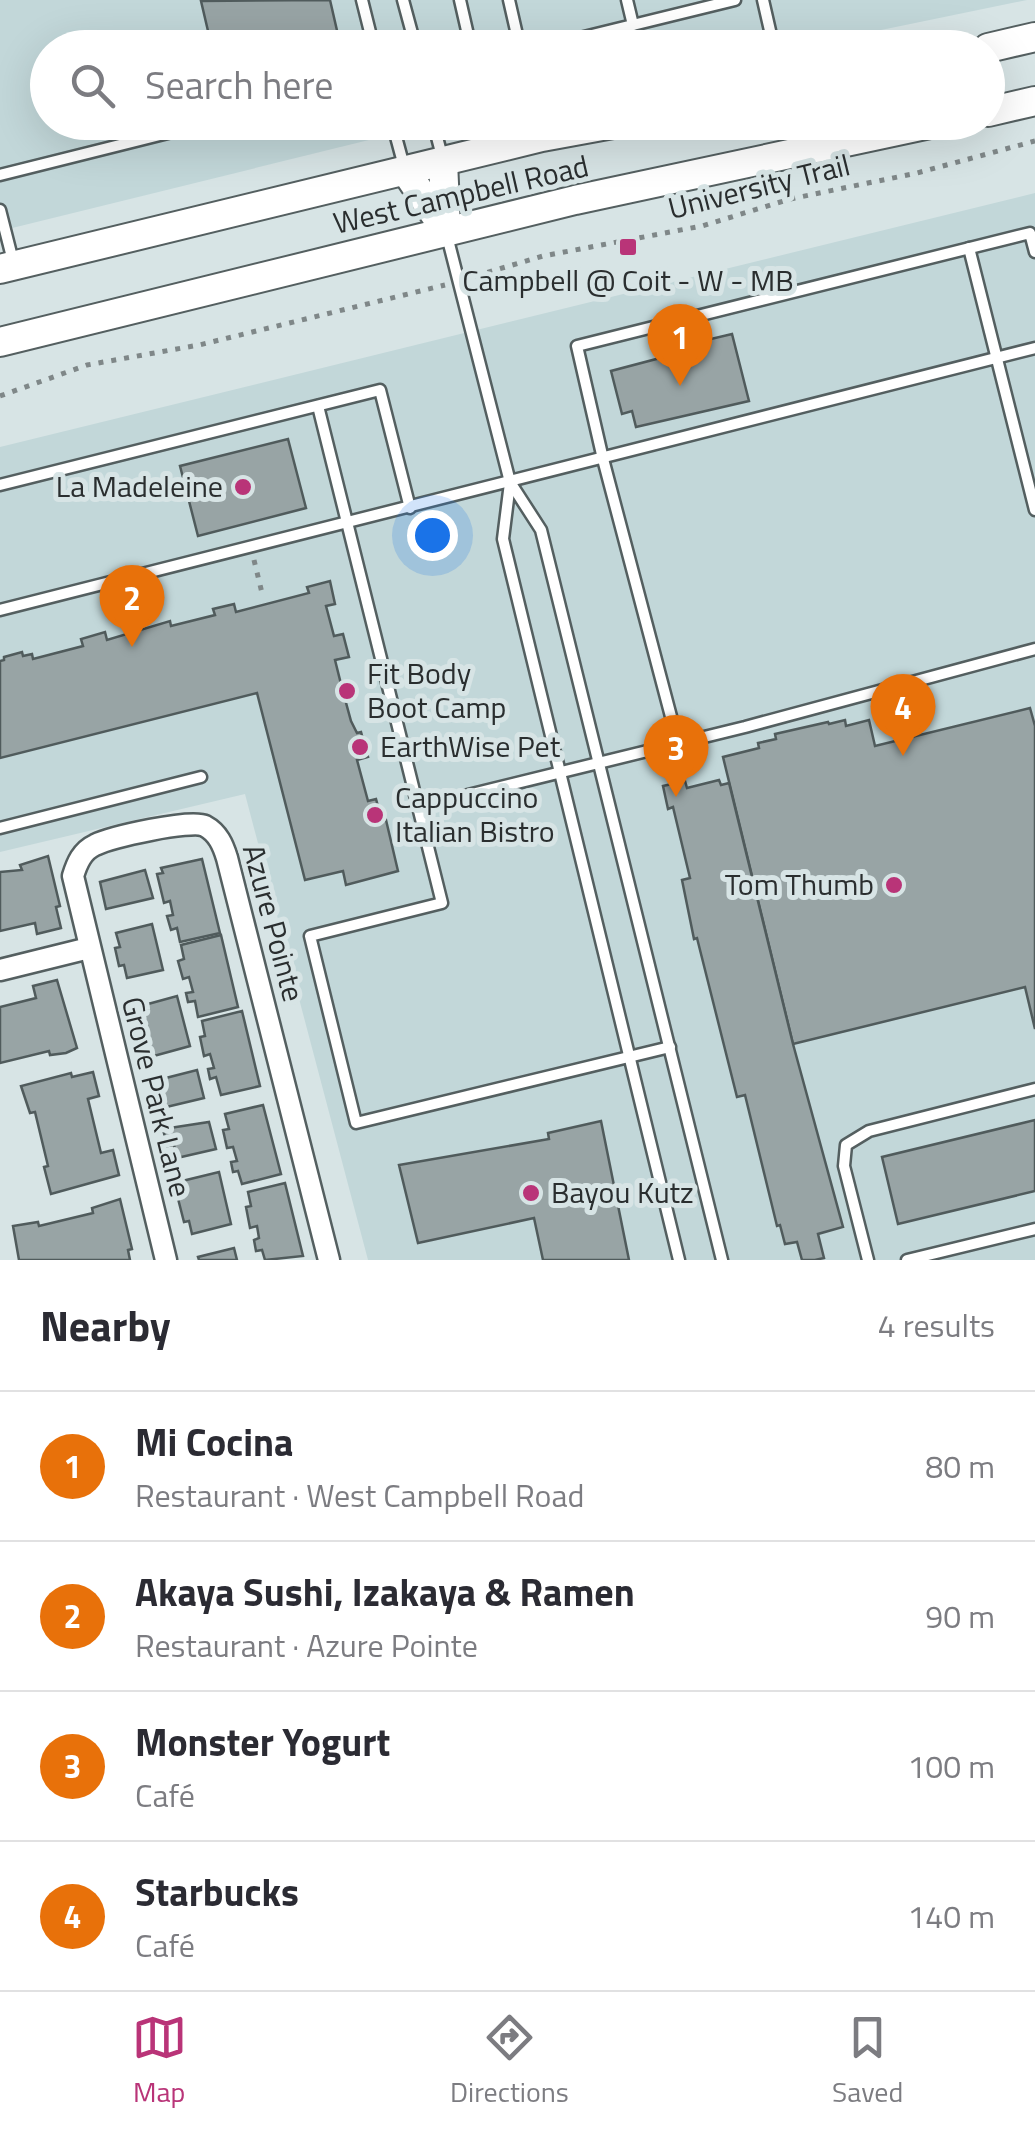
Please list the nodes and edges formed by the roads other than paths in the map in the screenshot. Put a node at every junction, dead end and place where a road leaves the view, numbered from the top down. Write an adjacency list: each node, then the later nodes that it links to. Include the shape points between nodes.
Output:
1 (362, 0): 10 (lane)
2 (404, 0): 11 (lane)
3 (460, 0): 12 (lane)
4 (509, 0): 13 (lane)
5 (627, 0): 9 (lane)
6 (735, 0): 8 (lane)
7 (763, 0): 15 (lane)
8 (695, 5): 9 (lane)
9 (633, 24): 14 (lane)
10 (370, 30)
11 (412, 30)
12 (467, 30)
13 (516, 30)
14 (609, 30)
15 (770, 30)
16 (1035, 37): 17 (main road)
17 (1005, 44)
18 (1035, 101): 19 (main road)
19 (1005, 108)
20 (140, 140): 27 (lane)
21 (397, 140): 26 (lane)
22 (438, 140): 25 (lane)
23 (540, 140): 25 (main road, West Campbell Road)
24 (858, 140): 29 (main road, West Campbell Road)
25 (443, 161): 26 (main road, West Campbell Road); 29 (main road)
26 (405, 170): 29 (main road); 32 (main road, West Campbell Road)
27 (0, 175)
28 (0, 210): 32 (lane)
29 (446, 231): 33 (main road, West Campbell Road); 38 (lane)
30 (969, 248): 31 (lane, via 1030,233); 35 (lane); 37 (lane, via 577,346)
31 (1035, 252)
32 (7, 267)
33 (0, 342)
34 (1035, 348): 35 (lane)
35 (997, 359): 37 (lane); 41 (lane)
36 (318, 406): 39 (lane); 40 (lane, via 380,390); 42 (lane)
37 (603, 459): 38 (lane); 45 (lane)
38 (510, 482): 40 (lane); 46 (lane, via 542,530); 47 (lane, via 503,539)
39 (0, 485)
40 (410, 508): 42 (lane)
41 (1035, 510)
42 (346, 524): 43 (lane); 49 (lane)
43 (0, 610)
44 (1035, 649): 45 (lane)
45 (678, 743): 46 (lane)
46 (597, 762): 47 (lane); 53 (lane)
47 (560, 772): 49 (lane); 54 (lane)
48 (201, 777): 50 (lane)
49 (419, 807): 54 (lane, via 442,903 310,936 356,1123)
50 (0, 828)
51 (88, 948): 52 (street); 57 (street, Grove Park Lane); 58 (street, Azure Pointe, via 73,876 79,858 95,845 187,822 221,840)
52 (0, 970)
53 (670, 1048): 54 (lane); 60 (lane)
54 (630, 1056): 59 (lane)
55 (1035, 1089): 61 (lane, via 869,1131 846,1145 844,1166)
56 (1035, 1229): 62 (lane)
57 (166, 1260)
58 (328, 1260)
59 (679, 1260)
60 (722, 1260)
61 (868, 1260)
62 (906, 1260)

